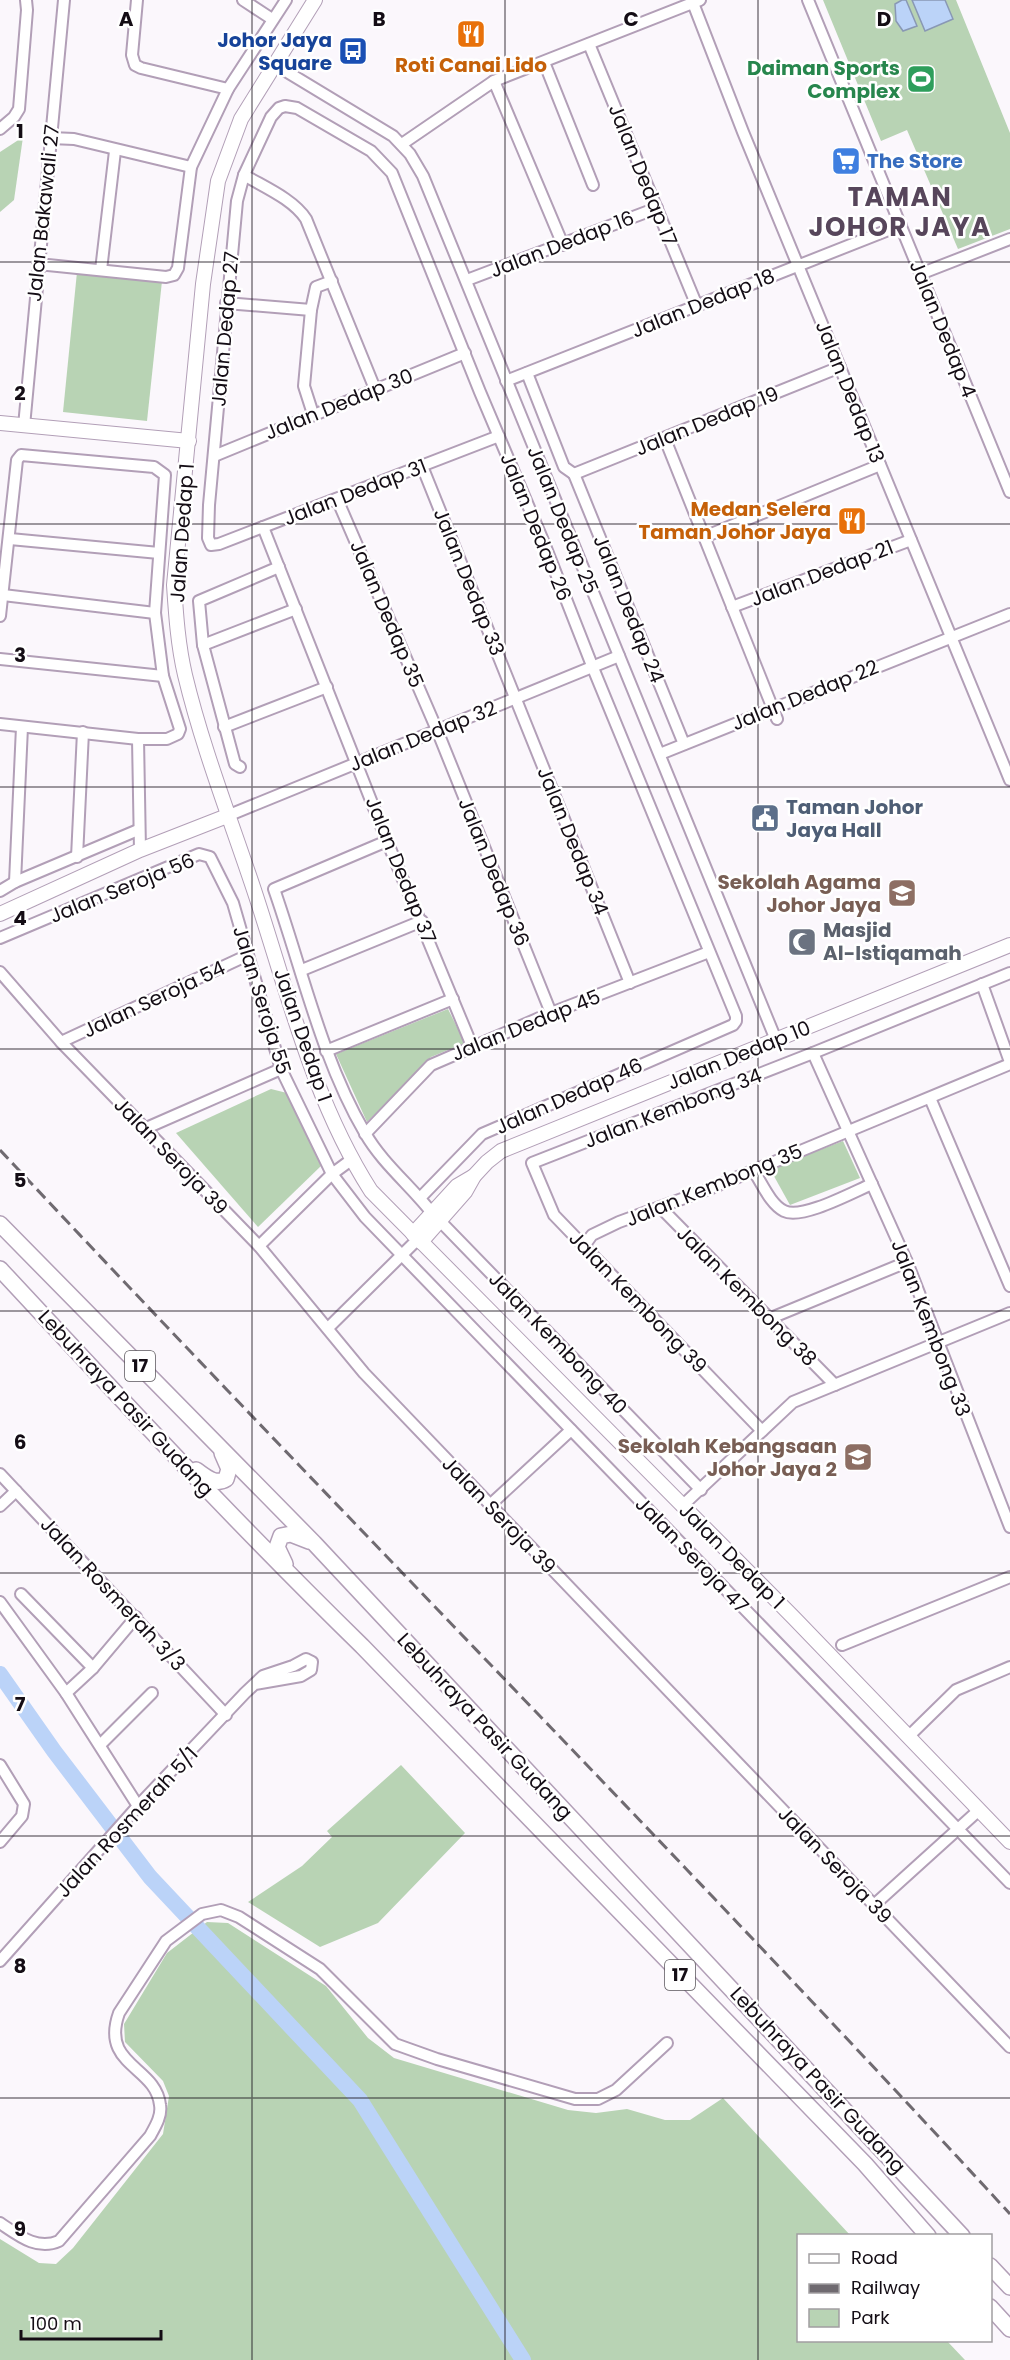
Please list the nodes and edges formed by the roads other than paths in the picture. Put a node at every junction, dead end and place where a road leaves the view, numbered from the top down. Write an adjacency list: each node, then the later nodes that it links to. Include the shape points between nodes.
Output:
1 (26, 0): 16 (street, via 19,109)
2 (64, 0): 17 (street, Jalan Bakawali 27)
3 (137, 0): 14 (street, via 132,55 135,65)
4 (243, 0): 9 (street)
5 (286, 0): 9 (street)
6 (315, 0): 12 (main road, Jalan Dedap 1)
7 (808, 0): 24 (street, Jalan Dedap 4)
8 (696, 1): 10 (street); 28 (street, Jalan Dedap 13)
9 (272, 19): 14 (street)
10 (589, 44): 11 (street); 23 (street, Jalan Dedap 17)
11 (544, 62): 13 (street); 22 (street)
12 (274, 64): 18 (street, Jalan Dedap 25); 46 (main road, Jalan Dedap 1, via 241,118 218,181 203,284)
13 (494, 81): 18 (street); 26 (street)
14 (228, 88): 20 (street)
15 (269, 120): 21 (street, Jalan Dedap 27); 36 (street, Jalan Dedap 26, via 279,108 297,108 371,151 389,168)
16 (2, 124)
17 (51, 138): 19 (street); 27 (street, Jalan Bakawali 27)
18 (402, 144): 32 (street, Jalan Dedap 25, via 423,176)
19 (115, 151): 20 (street); 29 (street)
20 (191, 167): 29 (street, via 179,264 174,275)
21 (244, 175): 31 (street, via 303,214); 33 (street, Jalan Dedap 27, via 235,215)
22 (593, 185)
23 (657, 208): 26 (street, Jalan Dedap 16); 34 (street, Jalan Dedap 17)
24 (901, 225): 28 (street, Jalan Dedap 18); 30 (street, Jalan Dedap 4)
25 (1010, 238): 30 (street)
26 (563, 244): 32 (street, Jalan Dedap 16)
27 (38, 264): 29 (street); 43 (street, Jalan Bakawali 27)
28 (798, 266): 34 (street, Jalan Dedap 18); 37 (street, Jalan Dedap 13)
29 (101, 270)
30 (920, 274): 51 (street, Jalan Dedap 4)
31 (332, 280): 35 (street, via 316,287); 40 (street)
32 (467, 280): 39 (street, Jalan Dedap 25)
33 (226, 303): 35 (street); 47 (street, Jalan Dedap 27)
34 (697, 306): 38 (street, Jalan Dedap 18)
35 (311, 310): 41 (street, via 304,386)
36 (465, 353): 40 (street, Jalan Dedap 30); 44 (street, Jalan Dedap 26)
37 (840, 367): 45 (street, Jalan Dedap 19); 48 (street, Jalan Dedap 13)
38 (527, 373): 39 (street, Jalan Dedap 18); 50 (street, Jalan Dedap 24, via 564,467)
39 (506, 381): 68 (street, Jalan Dedap 25)
40 (375, 389): 41 (street, Jalan Dedap 30)
41 (314, 414): 47 (street, Jalan Dedap 30)
42 (0, 423): 43 (main road)
43 (24, 426): 46 (main road)
44 (499, 436): 49 (street, Jalan Dedap 31); 70 (street, Jalan Dedap 26)
45 (665, 439): 50 (street, Jalan Dedap 19); 54 (street)
46 (189, 441): 86 (main road, Jalan Dedap 1, via 174,585 177,626 185,675)
47 (214, 456): 57 (street, Jalan Dedap 27, via 208,538)
48 (880, 465): 54 (street); 56 (street, Jalan Dedap 13)
49 (422, 466): 52 (street, Jalan Dedap 31); 73 (street, Jalan Dedap 33)
50 (574, 474): 81 (street, Jalan Dedap 24)
51 (1010, 492)
52 (337, 499): 53 (street, Jalan Dedap 31); 78 (street, Jalan Dedap 35)
53 (263, 527): 57 (street, Jalan Dedap 31); 59 (street, Jalan Dedap 37)
54 (704, 537): 61 (street)
55 (10, 538): 58 (street); 58 (street, via 17,459 21,455 154,467 165,475); 60 (street)
56 (911, 540): 61 (street, Jalan Dedap 21); 66 (street, Jalan Dedap 13)
57 (211, 545)
58 (159, 553): 63 (street)
59 (279, 567): 62 (street, Jalan Dedap 37); 67 (street, via 199,601)
60 (3, 595): 63 (street); 65 (street)
61 (732, 607): 74 (street)
62 (296, 609): 67 (street); 72 (street, Jalan Dedap 37)
63 (155, 614): 71 (street)
64 (1010, 614): 66 (street, Jalan Dedap 22)
65 (0, 616)
66 (951, 636): 74 (street, Jalan Dedap 22); 85 (street, Jalan Dedap 13)
67 (203, 645): 77 (street)
68 (619, 657): 70 (street, Jalan Dedap 32); 82 (street, Jalan Dedap 25)
69 (0, 659): 71 (street)
70 (593, 668): 73 (street, Jalan Dedap 32); 98 (street, Jalan Dedap 26)
71 (163, 676): 80 (street, via 180,729 167,740)
72 (327, 687): 77 (street); 83 (street, Jalan Dedap 37)
73 (515, 699): 78 (street, Jalan Dedap 32); 103 (street, Jalan Dedap 34)
74 (775, 714): 81 (street, Jalan Dedap 22)
75 (0, 724): 76 (street)
76 (22, 727): 79 (street); 92 (street)
77 (224, 727): 84 (street, via 235,764)
78 (437, 730): 83 (street, Jalan Dedap 32); 106 (street, Jalan Dedap 36)
79 (83, 732): 80 (street); 90 (street)
80 (138, 739): 87 (street)
81 (684, 744): 82 (street, Jalan Dedap 22)
82 (660, 754): 108 (street, Jalan Dedap 25)
83 (358, 762): 86 (street, Jalan Dedap 32); 88 (street, Jalan Dedap 37)
84 (240, 767)
85 (1010, 780)
86 (227, 816): 89 (main road); 119 (main road, Jalan Dedap 1, via 315,1080)
87 (138, 830): 89 (street); 90 (street)
88 (387, 841): 95 (street, Jalan Dedap 37); 100 (street, Jalan Kembong 40, via 274,889)
89 (140, 850): 94 (main road)
90 (77, 857): 92 (street)
91 (210, 857): 96 (street, Jalan Seroja 56, via 199,854); 99 (street, Jalan Seroja 55, via 233,903)
92 (15, 882): 93 (street)
93 (0, 891)
94 (0, 914)
95 (422, 921): 100 (street); 105 (street, Jalan Dedap 37)
96 (0, 938)
97 (1010, 945): 108 (main road, Jalan Dedap 10)
98 (709, 952): 103 (street, Jalan Dedap 45); 107 (street, Jalan Dedap 26)
99 (248, 955): 109 (street, Jalan Seroja 54); 114 (street, Jalan Seroja 55)
100 (302, 970): 111 (street, Jalan Kembong 40)
101 (0, 972): 109 (street, Jalan Seroja 39)
102 (1010, 973): 104 (street, Jalan Kembong 34)
103 (630, 983): 106 (street, Jalan Dedap 45)
104 (982, 984): 112 (street, Jalan Kembong 34); 113 (street)
105 (453, 999): 110 (street, Jalan Dedap 37); 111 (street)
106 (551, 1013): 110 (street, Jalan Dedap 45)
107 (736, 1021): 124 (street, Jalan Dedap 46, via 482,1134)
108 (776, 1040): 126 (main road, Jalan Dedap 10, via 501,1151 457,1186)
109 (61, 1042): 116 (street, Jalan Seroja 39)
110 (472, 1046): 118 (street, Jalan Dedap 45, via 431,1065)
111 (326, 1051): 118 (street, Jalan Kembong 40)
112 (813, 1053): 117 (street, Jalan Kembong 33); 120 (street, Jalan Kembong 34)
113 (1010, 1064): 115 (street, Jalan Kembong 35)
114 (281, 1069): 116 (street); 122 (street, Jalan Seroja 55)
115 (930, 1098): 117 (street, Jalan Kembong 35); 134 (street)
116 (144, 1130): 129 (street, Jalan Seroja 39)
117 (848, 1131): 121 (street, Jalan Kembong 35); 123 (street, Jalan Kembong 33)
118 (365, 1134): 124 (street, Jalan Kembong 40)
119 (351, 1160): 122 (street); 128 (main road, Jalan Dedap 1, via 372,1191)
120 (532, 1163): 130 (street, Jalan Kembong 39, via 554,1215)
121 (753, 1170): 123 (street, via 775,1203 792,1213 807,1211); 125 (street, Jalan Kembong 35)
122 (332, 1174): 129 (street); 131 (street, Jalan Seroja 55)
123 (872, 1184): 132 (street, Jalan Kembong 33)
124 (420, 1198): 126 (street, Jalan Kembong 40)
125 (660, 1207): 130 (street, Jalan Kembong 35, via 592,1235); 136 (street, Jalan Kembong 38)
126 (436, 1217): 128 (main road, Jalan Dedap 10); 145 (street, Jalan Kembong 40)
127 (0, 1224): 142 (highway, Lebuhraya Pasir Gudang / 17)
128 (418, 1238): 131 (street); 149 (main road, Jalan Dedap 1)
129 (259, 1246): 137 (street, Jalan Seroja 39)
130 (584, 1246): 141 (street, Jalan Kembong 39)
131 (401, 1255): 137 (street); 140 (street, Jalan Seroja 47)
132 (907, 1262): 136 (street); 138 (street, Jalan Kembong 33)
133 (0, 1269): 143 (highway, Lebuhraya Pasir Gudang / 17)
134 (1010, 1286)
135 (1010, 1313): 138 (street)
136 (771, 1318): 139 (street, Jalan Kembong 38)
137 (328, 1328): 147 (street, Jalan Seroja 39, via 364,1373)
138 (937, 1343): 139 (street); 150 (street, Jalan Kembong 33)
139 (835, 1385): 141 (street, via 793,1402)
140 (571, 1430): 147 (street); 169 (street, Jalan Seroja 47)
141 (762, 1431): 145 (street)
142 (216, 1443): 143 (highway, via 229,1469 222,1482 207,1478); 151 (highway, Lebuhraya Pasir Gudang / 17)
143 (167, 1448): 152 (highway, Lebuhraya Pasir Gudang / 17)
144 (0, 1474): 146 (street, Jalan Rosmerah 3/3)
145 (700, 1490): 149 (street)
146 (16, 1491): 148 (street); 156 (street, Jalan Rosmerah 3/3)
147 (490, 1505): 173 (street, Jalan Seroja 39)
148 (0, 1506)
149 (682, 1506): 164 (main road, Jalan Dedap 1)
150 (1010, 1527)
151 (314, 1543): 152 (highway, via 291,1534 277,1541); 179 (highway, Lebuhraya Pasir Gudang / 17)
152 (292, 1577): 178 (highway, Lebuhraya Pasir Gudang / 17, via 865,2164)
153 (1010, 1577): 157 (street)
154 (21, 1594): 159 (street)
155 (0, 1602): 161 (street)
156 (136, 1617): 159 (street); 163 (street, Jalan Rosmerah 3/3)
157 (842, 1645)
158 (1010, 1667): 164 (street, via 956,1690)
159 (93, 1668): 161 (street)
160 (255, 1684): 160 (street, Jalan Rosmerah 5/1, via 273,1671 306,1659 312,1662 311,1670 301,1676); 163 (street, Jalan Rosmerah 5/1)
161 (66, 1693): 165 (street)
162 (152, 1693): 165 (street)
163 (226, 1715): 167 (street, Jalan Rosmerah 5/1)
164 (908, 1737): 168 (main road, Jalan Dedap 1)
165 (100, 1745): 167 (street)
166 (0, 1765): 170 (street, via 22,1799 24,1809)
167 (138, 1806): 174 (street, Jalan Rosmerah 5/1)
168 (979, 1810): 169 (street); 171 (main road, Jalan Dedap 1)
169 (958, 1829): 172 (street, Jalan Seroja 47); 173 (street)
170 (0, 1842)
171 (1010, 1842)
172 (1010, 1883)
173 (874, 1905): 176 (street, Jalan Seroja 39)
174 (0, 1961)
175 (668, 2043): 177 (street, via 616,2090 598,2099 575,2099 395,2044 320,1969 239,1917 221,1910 202,1914 166,1941 114,2024 117,2048 157,2092 161,2107 150,2136 59,2241 49,2246 38,2244)
176 (1010, 2047)
177 (0, 2223)
178 (927, 2234)
179 (962, 2234)
180 (992, 2268): 181 (highway)
181 (1010, 2287)
182 (992, 2309): 183 (highway)
183 (1010, 2329)

